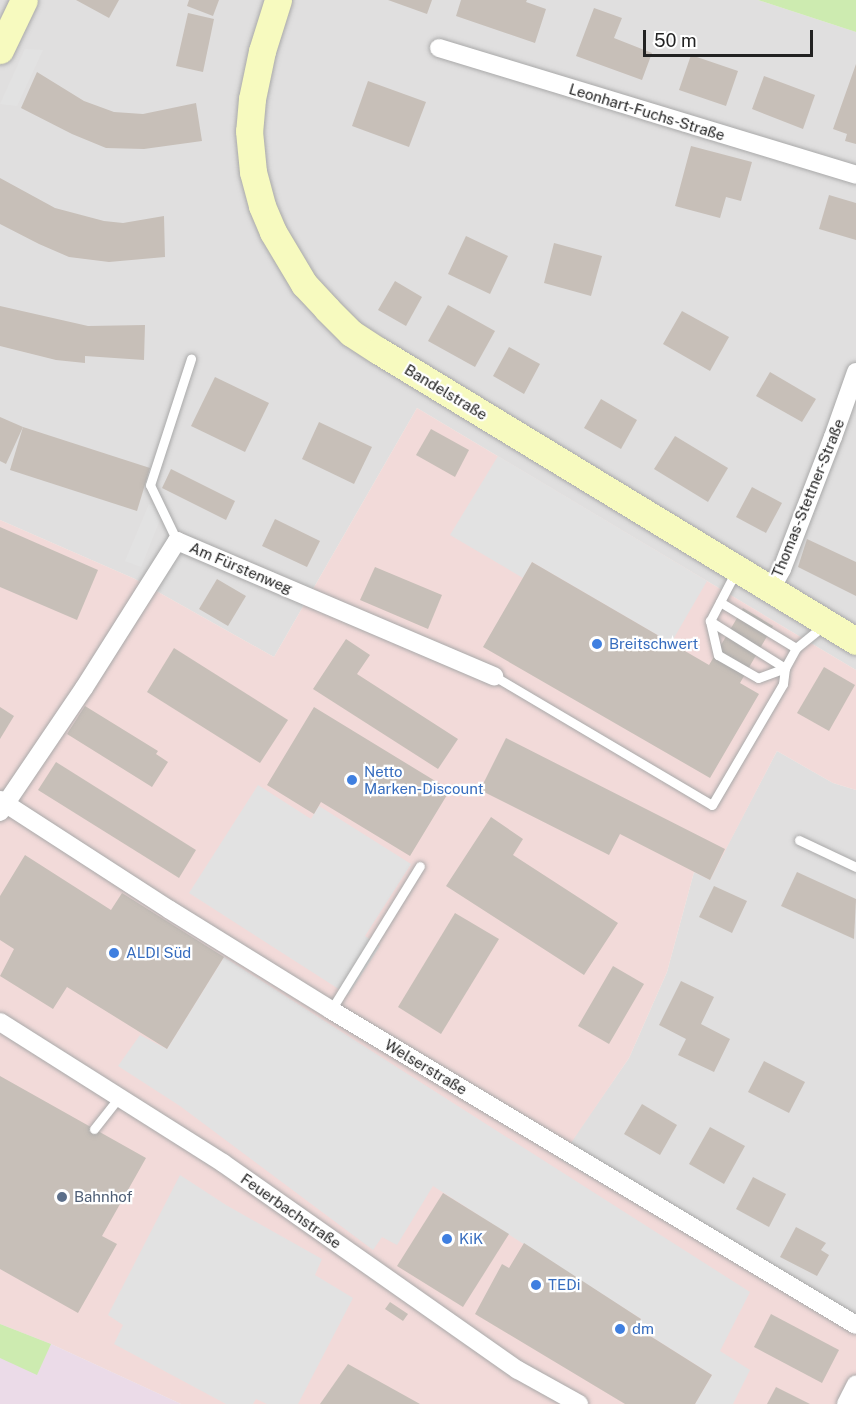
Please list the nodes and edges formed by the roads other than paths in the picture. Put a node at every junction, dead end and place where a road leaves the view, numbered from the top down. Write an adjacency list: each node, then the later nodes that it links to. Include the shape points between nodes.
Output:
1 (24, 0): 3 (street)
2 (278, 0): 9 (street, Bandelstraße, via 252,99 250,141 262,206 304,284 360,339)
3 (1, 44)
4 (439, 48): 5 (street, Leonhart-Fuchs-Straße)
5 (856, 175)
6 (191, 359): 8 (lane, via 150,485)
7 (856, 372): 10 (street, Thomas-Stettner-Straße)
8 (177, 541): 17 (street, Am Fürstenweg); 18 (street, Am Fürstenweg, via 84,688)
9 (737, 569): 10 (street, Bandelstraße); 11 (lane)
10 (771, 589): 13 (street, Bandelstraße)
11 (720, 602): 12 (lane); 15 (lane)
12 (710, 621): 16 (lane); 16 (lane, via 718,655 758,678)
13 (826, 623): 14 (street, Bandelstraße); 15 (lane)
14 (856, 641)
15 (796, 648): 16 (lane)
16 (785, 668): 17 (lane, via 783,684 712,805)
17 (494, 676)
18 (2, 805): 22 (street, Welserstraße)
19 (799, 840): 21 (lane)
20 (420, 866): 22 (lane)
21 (856, 867)
22 (331, 1010): 26 (street, Welserstraße)
23 (0, 1022): 24 (street, Feuerbachstraße)
24 (120, 1096): 25 (lane); 28 (street, Feuerbachstraße, via 223,1163 518,1370)
25 (94, 1129)
26 (856, 1325)
27 (856, 1384): 29 (street)
28 (579, 1404)
29 (846, 1404)

